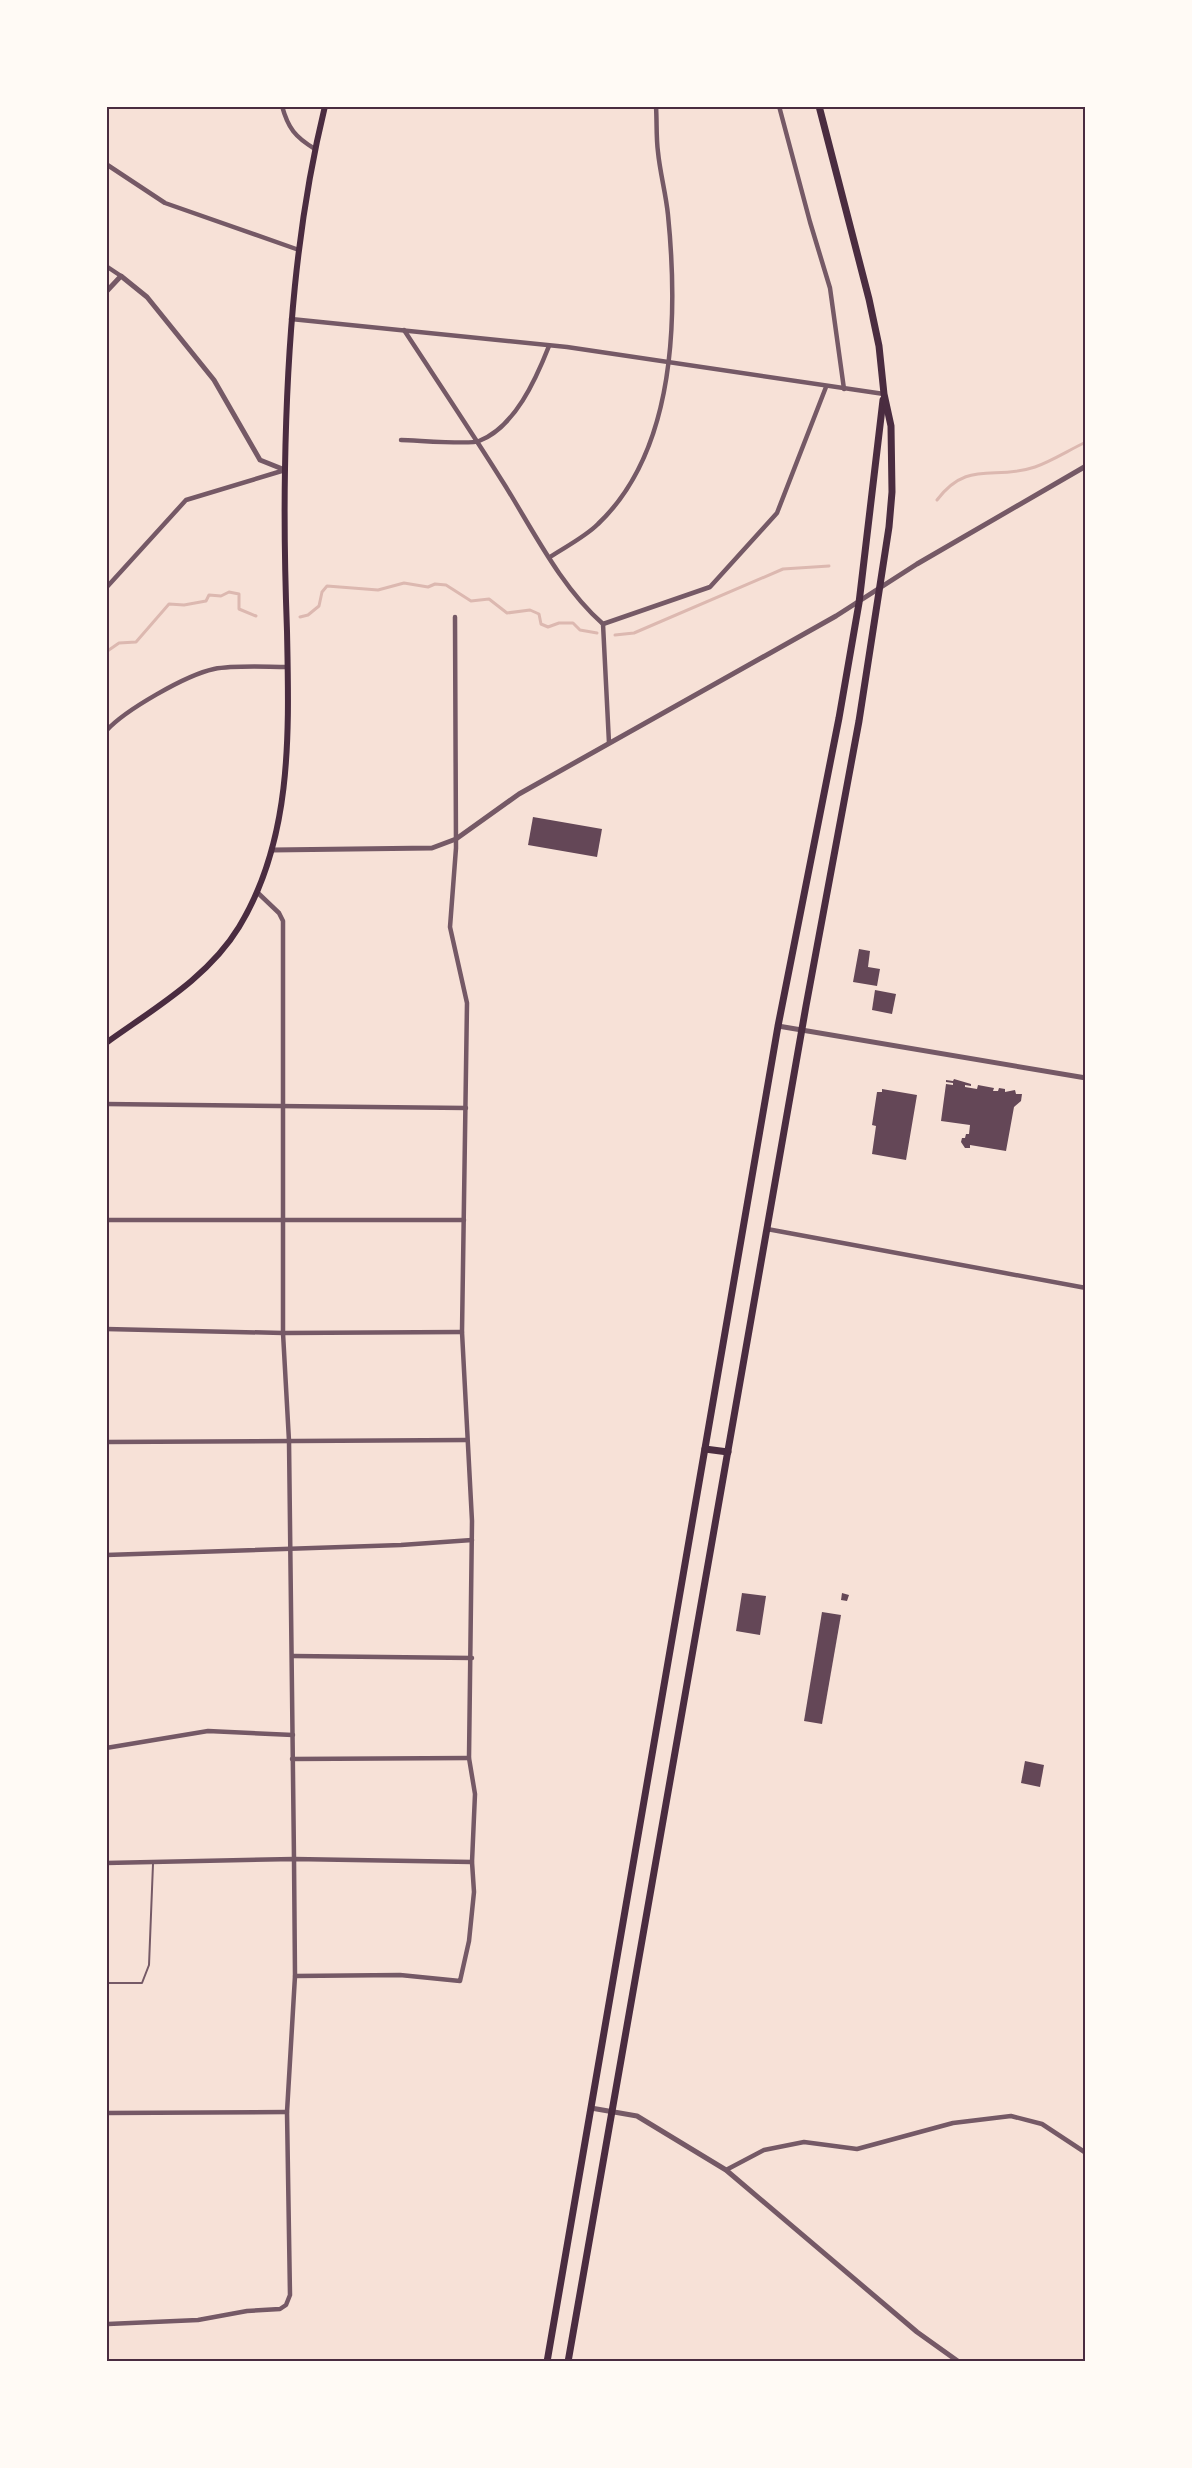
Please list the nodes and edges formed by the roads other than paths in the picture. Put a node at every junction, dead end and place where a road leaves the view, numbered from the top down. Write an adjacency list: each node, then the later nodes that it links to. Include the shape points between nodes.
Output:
1 (282, 106): 6 (street, via 288,125)
2 (325, 106): 6 (main road)
3 (656, 106): 15 (street, via 672,296)
4 (779, 106): 17 (street, via 830,288)
5 (819, 106): 18 (main road, via 872,310)
6 (315, 149): 8 (main road)
7 (106, 164): 8 (street, via 165,203)
8 (298, 250): 12 (main road)
9 (106, 266): 10 (street)
10 (121, 276): 11 (street); 22 (street, via 147,297 214,380 260,460)
11 (106, 292)
12 (291, 319): 13 (street); 22 (main road)
13 (404, 330): 14 (street); 20 (street)
14 (549, 346): 15 (street); 20 (street, via 521,404)
15 (668, 361): 16 (street); 23 (street, via 653,435 634,476 597,525)
16 (826, 387): 17 (street); 28 (street, via 777,513 710,587)
17 (844, 389): 18 (street)
18 (884, 394): 25 (main road, via 891,426 892,474 890,527); 26 (main road)
19 (401, 440): 20 (street)
20 (478, 442): 23 (street)
21 (1086, 466): 25 (street)
22 (285, 470): 24 (street, via 186,501); 29 (main road)
23 (549, 557): 28 (street, via 586,609)
24 (106, 588)
25 (881, 588): 26 (street); 36 (main road)
26 (859, 603): 31 (street); 35 (main road)
27 (455, 617): 32 (street)
28 (603, 624): 31 (street)
29 (287, 667): 30 (street, via 214,669 183,681 117,718); 33 (main road, via 285,782)
30 (106, 730)
31 (609, 743): 32 (street, via 519,794)
32 (456, 839): 33 (street, via 432,848); 41 (street, via 450,927 467,1003)
33 (272, 850): 34 (main road)
34 (257, 892): 37 (main road, via 224,951 196,978); 40 (street, via 283,921)
35 (778, 1026): 36 (street); 54 (main road)
36 (801, 1030): 38 (street); 45 (main road)
37 (107, 1043)
38 (1086, 1078)
39 (106, 1104): 40 (street)
40 (282, 1107): 41 (street); 43 (street)
41 (466, 1108): 44 (street)
42 (106, 1219): 43 (street); 46 (street)
43 (284, 1220): 44 (street); 50 (street)
44 (464, 1220): 49 (street)
45 (767, 1229): 47 (street); 55 (main road)
46 (106, 1234)
47 (1086, 1288)
48 (106, 1329): 50 (street)
49 (462, 1332): 50 (street); 51 (street)
50 (283, 1333): 52 (street)
51 (467, 1440): 52 (street); 56 (street)
52 (289, 1441): 53 (street); 57 (street)
53 (106, 1442)
54 (705, 1449): 55 (main road); 71 (main road)
55 (728, 1452): 72 (main road)
56 (472, 1540): 57 (street); 60 (street)
57 (291, 1548): 58 (street); 59 (street)
58 (106, 1555)
59 (293, 1656): 60 (street); 61 (street)
60 (472, 1658): 63 (street)
61 (293, 1735): 62 (street, via 208,1731); 64 (street)
62 (106, 1748)
63 (469, 1758): 64 (street); 67 (street, via 475,1794)
64 (292, 1759): 65 (street)
65 (294, 1859): 66 (street); 67 (street); 69 (street)
66 (153, 1861): 68 (street); 70 (lane, via 149,1965 142,1983)
67 (472, 1862): 69 (street, via 474,1892 460,1981 400,1975)
68 (106, 1863)
69 (295, 1976): 73 (street)
70 (106, 1983)
71 (591, 2108): 72 (street); 81 (main road)
72 (613, 2111): 76 (street, via 637,2116); 82 (main road)
73 (287, 2112): 74 (street); 78 (street, via 290,2295 286,2305 198,2320)
74 (106, 2113)
75 (1086, 2153): 76 (street, via 1042,2124 1011,2116 953,2123 857,2150 804,2142 764,2151)
76 (726, 2170): 83 (street, via 917,2332)
77 (106, 2267): 78 (street)
78 (108, 2324): 79 (street)
79 (107, 2339): 80 (street)
80 (106, 2351)
81 (547, 2361)
82 (568, 2361)
83 (959, 2361)

